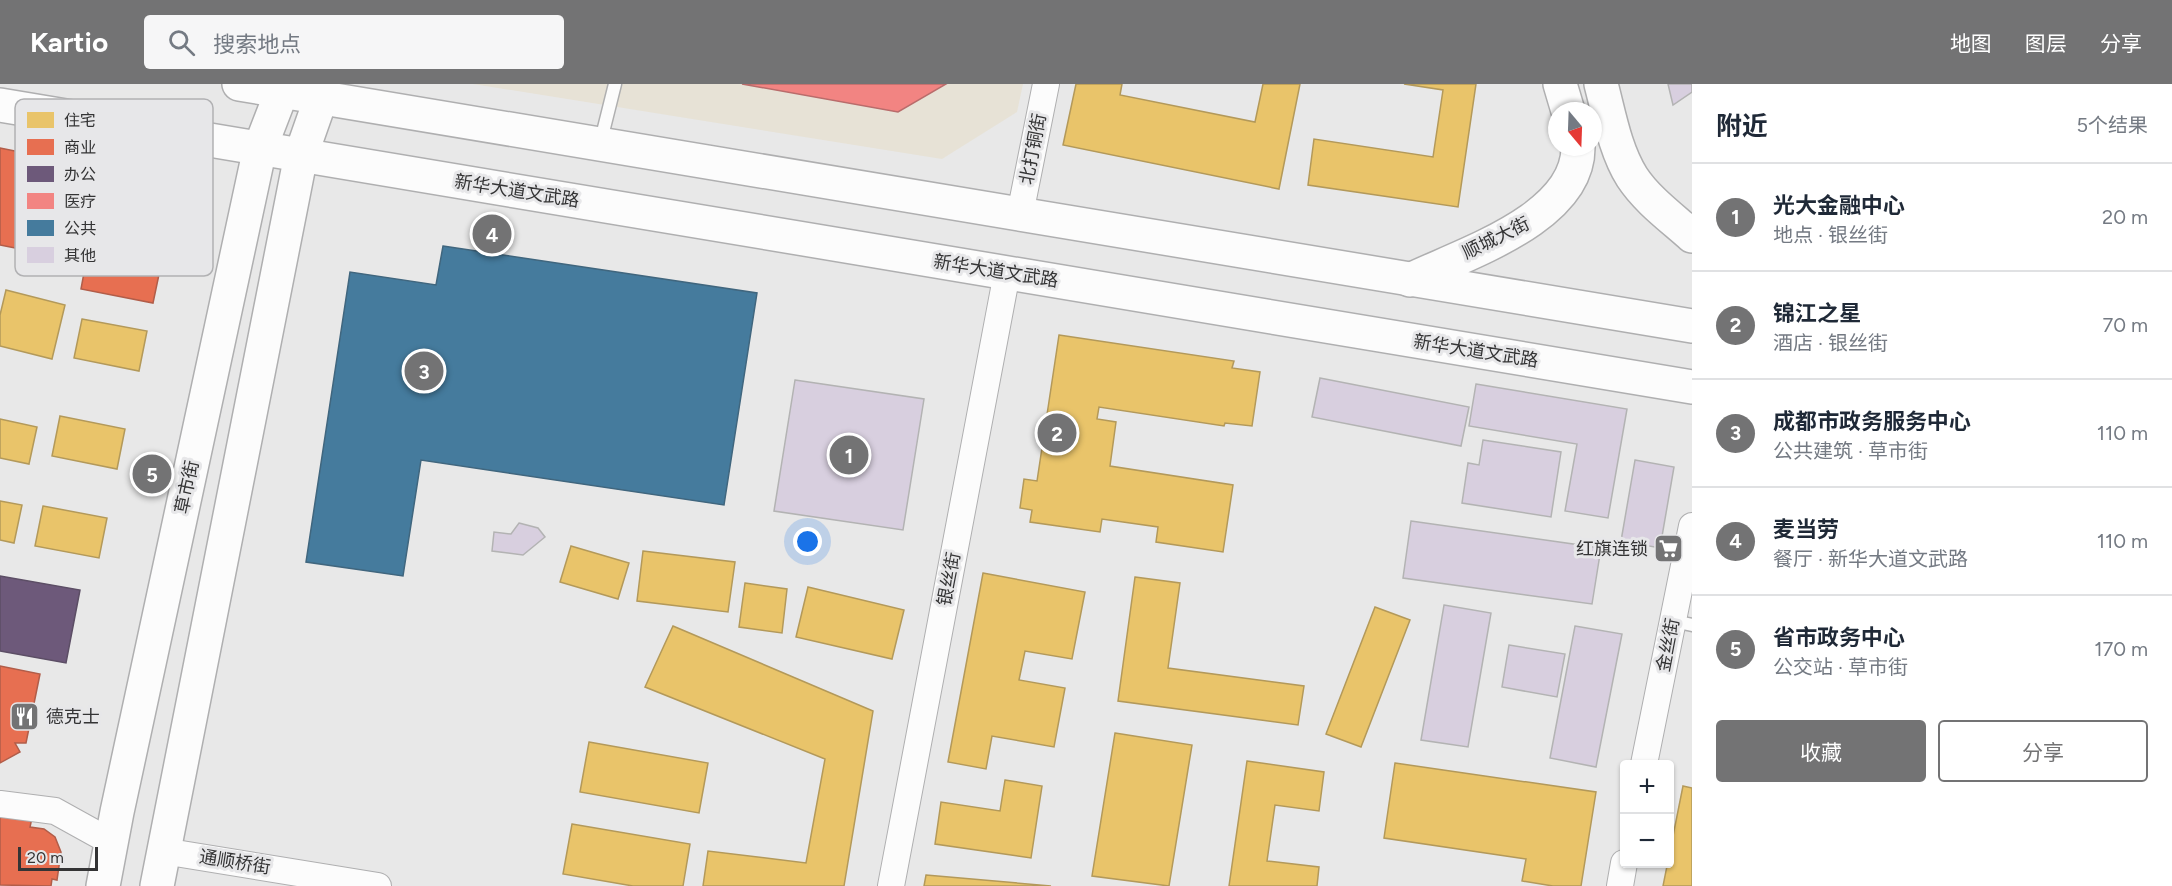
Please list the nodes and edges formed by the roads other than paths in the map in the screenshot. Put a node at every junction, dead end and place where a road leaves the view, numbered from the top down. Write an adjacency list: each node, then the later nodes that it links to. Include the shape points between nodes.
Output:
1 (239, 84): 6 (main road)
2 (615, 84): 12 (lane)
3 (1046, 84): 16 (street, 北打铜街)
4 (1560, 84): 8 (main road)
5 (1601, 84): 17 (main road, via 1616,138 1632,176 1646,195)
6 (283, 88): 7 (main road); 13 (main road, 草市街)
7 (322, 91): 12 (main road); 14 (main road)
8 (1565, 102)
9 (0, 105): 10 (main road, 新华大道文武路)
10 (15, 107)
11 (213, 140): 13 (main road, 新华大道文武路)
12 (600, 144): 16 (main road)
13 (260, 148): 14 (main road, 新华大道文武路); 26 (main road, 草市街)
14 (300, 155): 18 (main road, 新华大道文武路); 27 (main road)
15 (1578, 156): 19 (main road, 顺城大街, via 1572,177 1560,196 1537,217)
16 (1020, 214): 19 (main road)
17 (1692, 236)
18 (1007, 273): 21 (main road, 新华大道文武路); 32 (street, 银丝街)
19 (1410, 280): 20 (main road)
20 (1692, 326)
21 (1692, 387)
22 (1692, 526): 23 (street, 金丝街)
23 (1682, 623): 24 (street, 金丝街)
24 (1645, 760)
25 (0, 804): 26 (street, via 55,811)
26 (111, 842): 29 (main road, 草市街)
27 (164, 851): 30 (main road); 31 (street, 通顺桥街)
28 (1623, 868): 33 (street)
29 (103, 886)
30 (157, 886)
31 (378, 886)
32 (891, 886)
33 (1620, 886)

